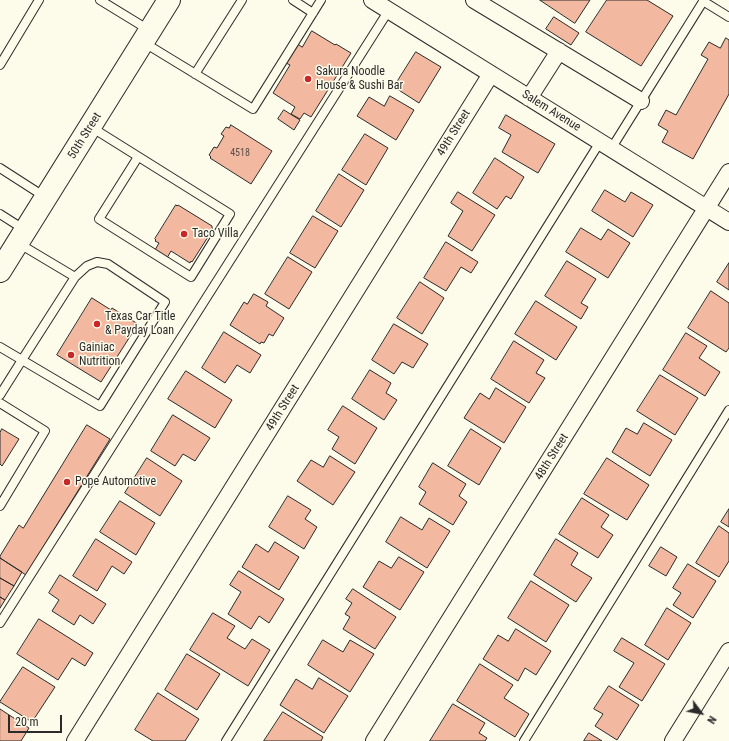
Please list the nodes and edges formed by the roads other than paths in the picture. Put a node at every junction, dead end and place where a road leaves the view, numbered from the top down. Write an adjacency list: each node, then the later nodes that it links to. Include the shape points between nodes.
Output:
1 (39, 0): 14 (lane)
2 (100, 0): 12 (lane)
3 (169, 0): 12 (main road, 50th Street)
4 (242, 0): 15 (lane)
5 (293, 0): 10 (lane)
6 (320, 0): 10 (lane)
7 (474, 0): 13 (street)
8 (704, 1): 11 (lane); 18 (lane)
9 (381, 4): 16 (street, Salem Avenue); 37 (lane)
10 (313, 13): 15 (lane, via 253,110)
11 (729, 17)
12 (147, 36): 15 (lane); 19 (main road, 50th Street)
13 (558, 51): 17 (street); 18 (street)
14 (0, 64)
15 (195, 74)
16 (491, 74): 17 (street, Salem Avenue); 39 (street, 49th Street)
17 (529, 98): 20 (street, Salem Avenue)
18 (641, 101): 20 (lane)
19 (90, 127): 21 (lane); 24 (main road, 50th Street)
20 (605, 145): 25 (street, Salem Avenue); 40 (lane)
21 (138, 157): 21 (lane, via 99,219 191,277 230,214)
22 (0, 168): 24 (lane)
23 (729, 172): 25 (street, 48th Street)
24 (46, 197): 28 (main road, 50th Street)
25 (706, 208): 27 (street, Salem Avenue); 41 (street, 48th Street)
26 (0, 214): 28 (lane)
27 (729, 222)
28 (22, 237): 29 (main road, 50th Street); 30 (lane)
29 (0, 271)
30 (75, 277): 32 (lane); 32 (lane, via 87,266 97,262 108,264 165,302 100,406)
31 (0, 347): 32 (lane)
32 (22, 360): 33 (lane)
33 (0, 395)
34 (0, 403): 36 (lane, via 46,431)
35 (729, 410): 42 (lane)
36 (0, 506)
37 (0, 623)
38 (729, 651): 43 (street)
39 (75, 741)
40 (226, 741)
41 (374, 741)
42 (524, 741)
43 (673, 741)

